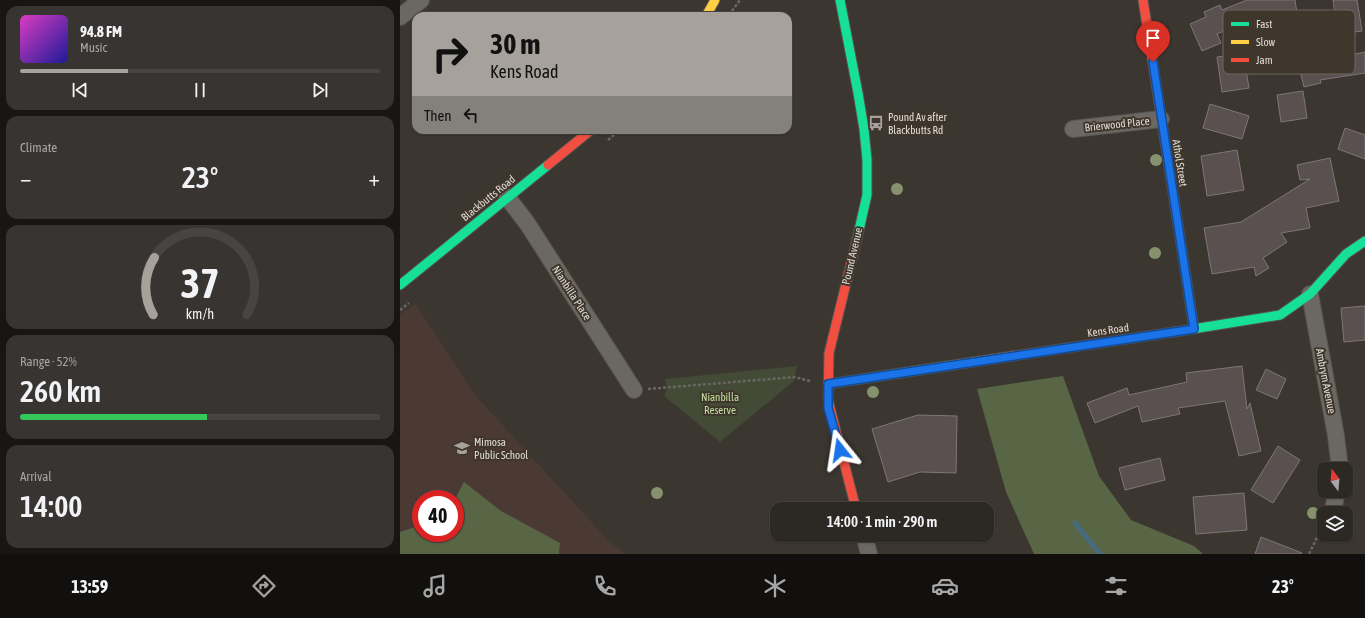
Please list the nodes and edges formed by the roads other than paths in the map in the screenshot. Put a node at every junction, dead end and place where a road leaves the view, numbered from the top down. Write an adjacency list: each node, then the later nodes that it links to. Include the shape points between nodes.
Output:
1 (421, 0): 6 (street)
2 (715, 0): 5 (street)
3 (840, 0): 15 (street, Pound Avenue, via 864,129 867,195 829,353)
4 (1148, 2): 7 (street, Athol Street)
5 (708, 12)
6 (400, 17)
7 (1161, 119): 8 (street, Brierwood Place); 14 (street, Athol Street)
8 (1073, 129)
9 (586, 134): 10 (street, Blackbutts Road)
10 (507, 197): 12 (street, Blackbutts Road); 16 (street, Nianbilla Place, via 527,223)
11 (1365, 241): 13 (street, Kens Road, via 1346,254)
12 (400, 285)
13 (1310, 294): 14 (street, Kens Road, via 1280,315); 17 (street, Ambrym Avenue)
14 (1194, 329): 15 (street, Kens Road)
15 (828, 384): 18 (street, Pound Avenue, via 828,408)
16 (634, 390)
17 (1339, 462)
18 (854, 502)
19 (866, 542): 20 (street)
20 (869, 554)

